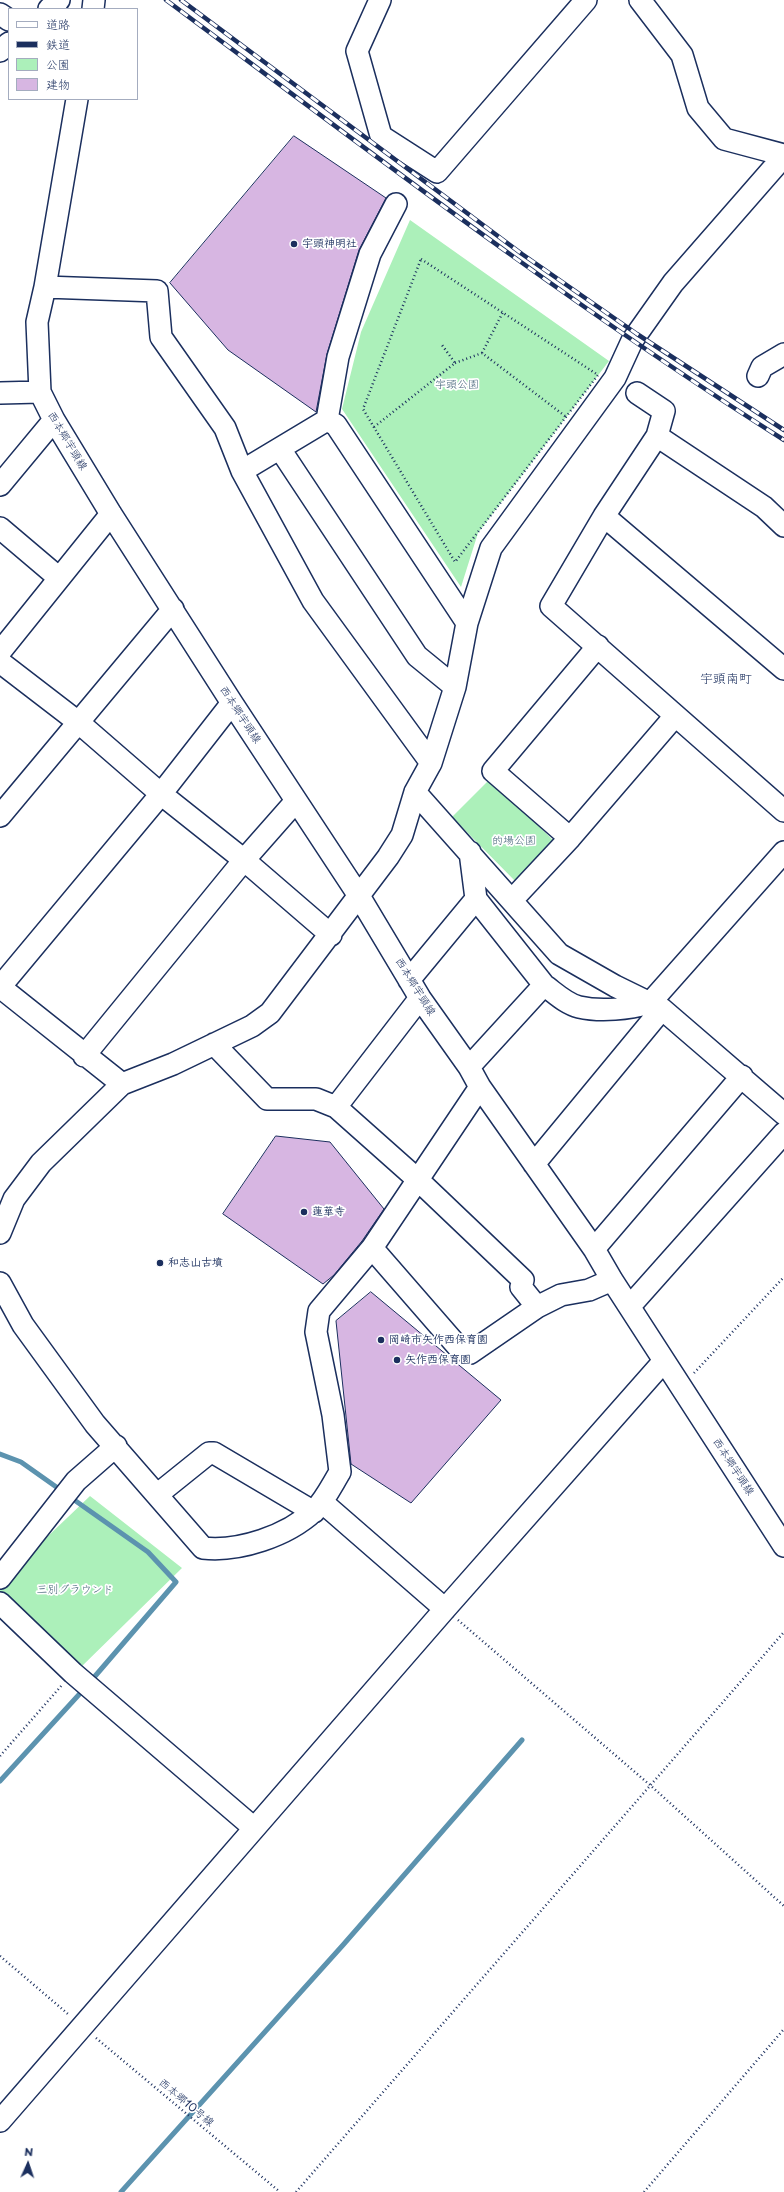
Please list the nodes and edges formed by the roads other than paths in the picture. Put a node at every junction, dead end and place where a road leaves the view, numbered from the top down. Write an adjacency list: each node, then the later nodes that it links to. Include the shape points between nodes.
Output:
1 (59, 0): 5 (street)
2 (380, 0): 3 (street, via 357,51 381,136 437,172)
3 (586, 0)
4 (640, 0): 9 (street, via 682,55 698,108 724,139)
5 (49, 8)
6 (8, 44): 7 (street)
7 (0, 51)
8 (77, 100): 11 (street, 西本郷宇頭線)
9 (784, 155): 29 (street, via 673,283 632,341 615,378 491,548)
10 (396, 204): 18 (street, via 370,254 338,357)
11 (45, 287): 14 (street, 西本郷宇頭線, via 37,322); 21 (street, via 157,291 161,337 225,428)
12 (784, 354): 13 (street, via 762,367)
13 (758, 376)
14 (40, 392): 15 (street); 17 (street, 西本郷宇頭線)
15 (0, 393)
16 (637, 393): 19 (street, via 664,412)
17 (54, 420): 22 (street); 23 (street, 西本郷宇頭線)
18 (327, 420): 20 (street); 29 (street, via 336,425)
19 (658, 436): 24 (street); 25 (street, via 764,507)
20 (280, 449): 21 (street); 34 (street, via 417,656)
21 (242, 471): 38 (street, via 313,601)
22 (0, 485)
23 (111, 514): 27 (street); 28 (street, 西本郷宇頭線)
24 (604, 516): 30 (street, via 551,606); 33 (street)
25 (784, 526)
26 (0, 528): 27 (street)
27 (58, 578): 31 (street)
28 (173, 609): 35 (street, 西本郷宇頭線); 37 (street)
29 (468, 623): 34 (street)
30 (598, 646): 36 (street); 44 (street, via 493,771)
31 (0, 652)
32 (0, 662): 37 (street)
33 (784, 669)
34 (455, 687): 38 (street)
35 (232, 703): 40 (street); 41 (street, 西本郷宇頭線)
36 (675, 716): 42 (street); 44 (street)
37 (78, 722): 40 (street); 43 (street)
38 (431, 764): 39 (street)
39 (415, 792): 45 (street); 48 (street, via 402,835)
40 (161, 794): 47 (street); 54 (street)
41 (296, 801): 47 (street); 48 (street, 西本郷宇頭線)
42 (784, 811)
43 (0, 816)
44 (570, 838): 50 (street)
45 (470, 852): 49 (street); 50 (street)
46 (784, 852): 56 (street)
47 (244, 860): 51 (street); 58 (street)
48 (359, 896): 51 (street); 52 (street, 西本郷宇頭線)
49 (476, 899): 52 (street); 53 (street)
50 (512, 900): 56 (street, via 559,954)
51 (331, 935): 57 (street, via 270,1012 252,1026)
52 (410, 980): 55 (street, 西本郷宇頭線)
53 (544, 985): 56 (street, via 567,1002 579,1007 627,1010); 59 (street)
54 (0, 987): 58 (street)
55 (420, 998): 59 (street, 西本郷宇頭線); 63 (street)
56 (656, 1006): 60 (street); 66 (street)
57 (214, 1044): 61 (street); 63 (street, via 267,1099 316,1099)
58 (84, 1056): 61 (street)
59 (469, 1067): 62 (street, 西本郷宇頭線)
60 (742, 1076): 64 (street); 70 (street)
61 (122, 1084): 68 (street, via 41,1163 14,1199)
62 (480, 1087): 66 (street, 西本郷宇頭線); 67 (street)
63 (336, 1107): 67 (street)
64 (784, 1114)
65 (784, 1133): 73 (street)
66 (534, 1164): 70 (street, 西本郷宇頭線)
67 (417, 1179): 69 (street); 74 (street, via 523,1280 521,1287)
68 (0, 1233)
69 (372, 1248): 74 (street, via 460,1348 470,1353); 78 (street, via 319,1311 317,1320 316,1332 333,1415 340,1472)
70 (594, 1249): 71 (street, 西本郷宇頭線)
71 (612, 1280): 73 (street, 西本郷宇頭線); 74 (street, via 590,1290 561,1295)
72 (0, 1283): 76 (street, via 23,1325 95,1424)
73 (630, 1306): 75 (street)
74 (537, 1307)
75 (664, 1362): 79 (street, 西本郷宇頭線); 82 (street)
76 (116, 1446): 77 (street); 80 (street, via 76,1481)
77 (158, 1494): 78 (street, via 209,1453 214,1453); 78 (street, via 203,1548 221,1550 244,1546 279,1534)
78 (318, 1507): 82 (street)
79 (784, 1546)
80 (0, 1578)
81 (0, 1603): 83 (street, via 73,1673)
82 (445, 1609): 83 (street)
83 (254, 1828): 84 (street)
84 (0, 2121)

